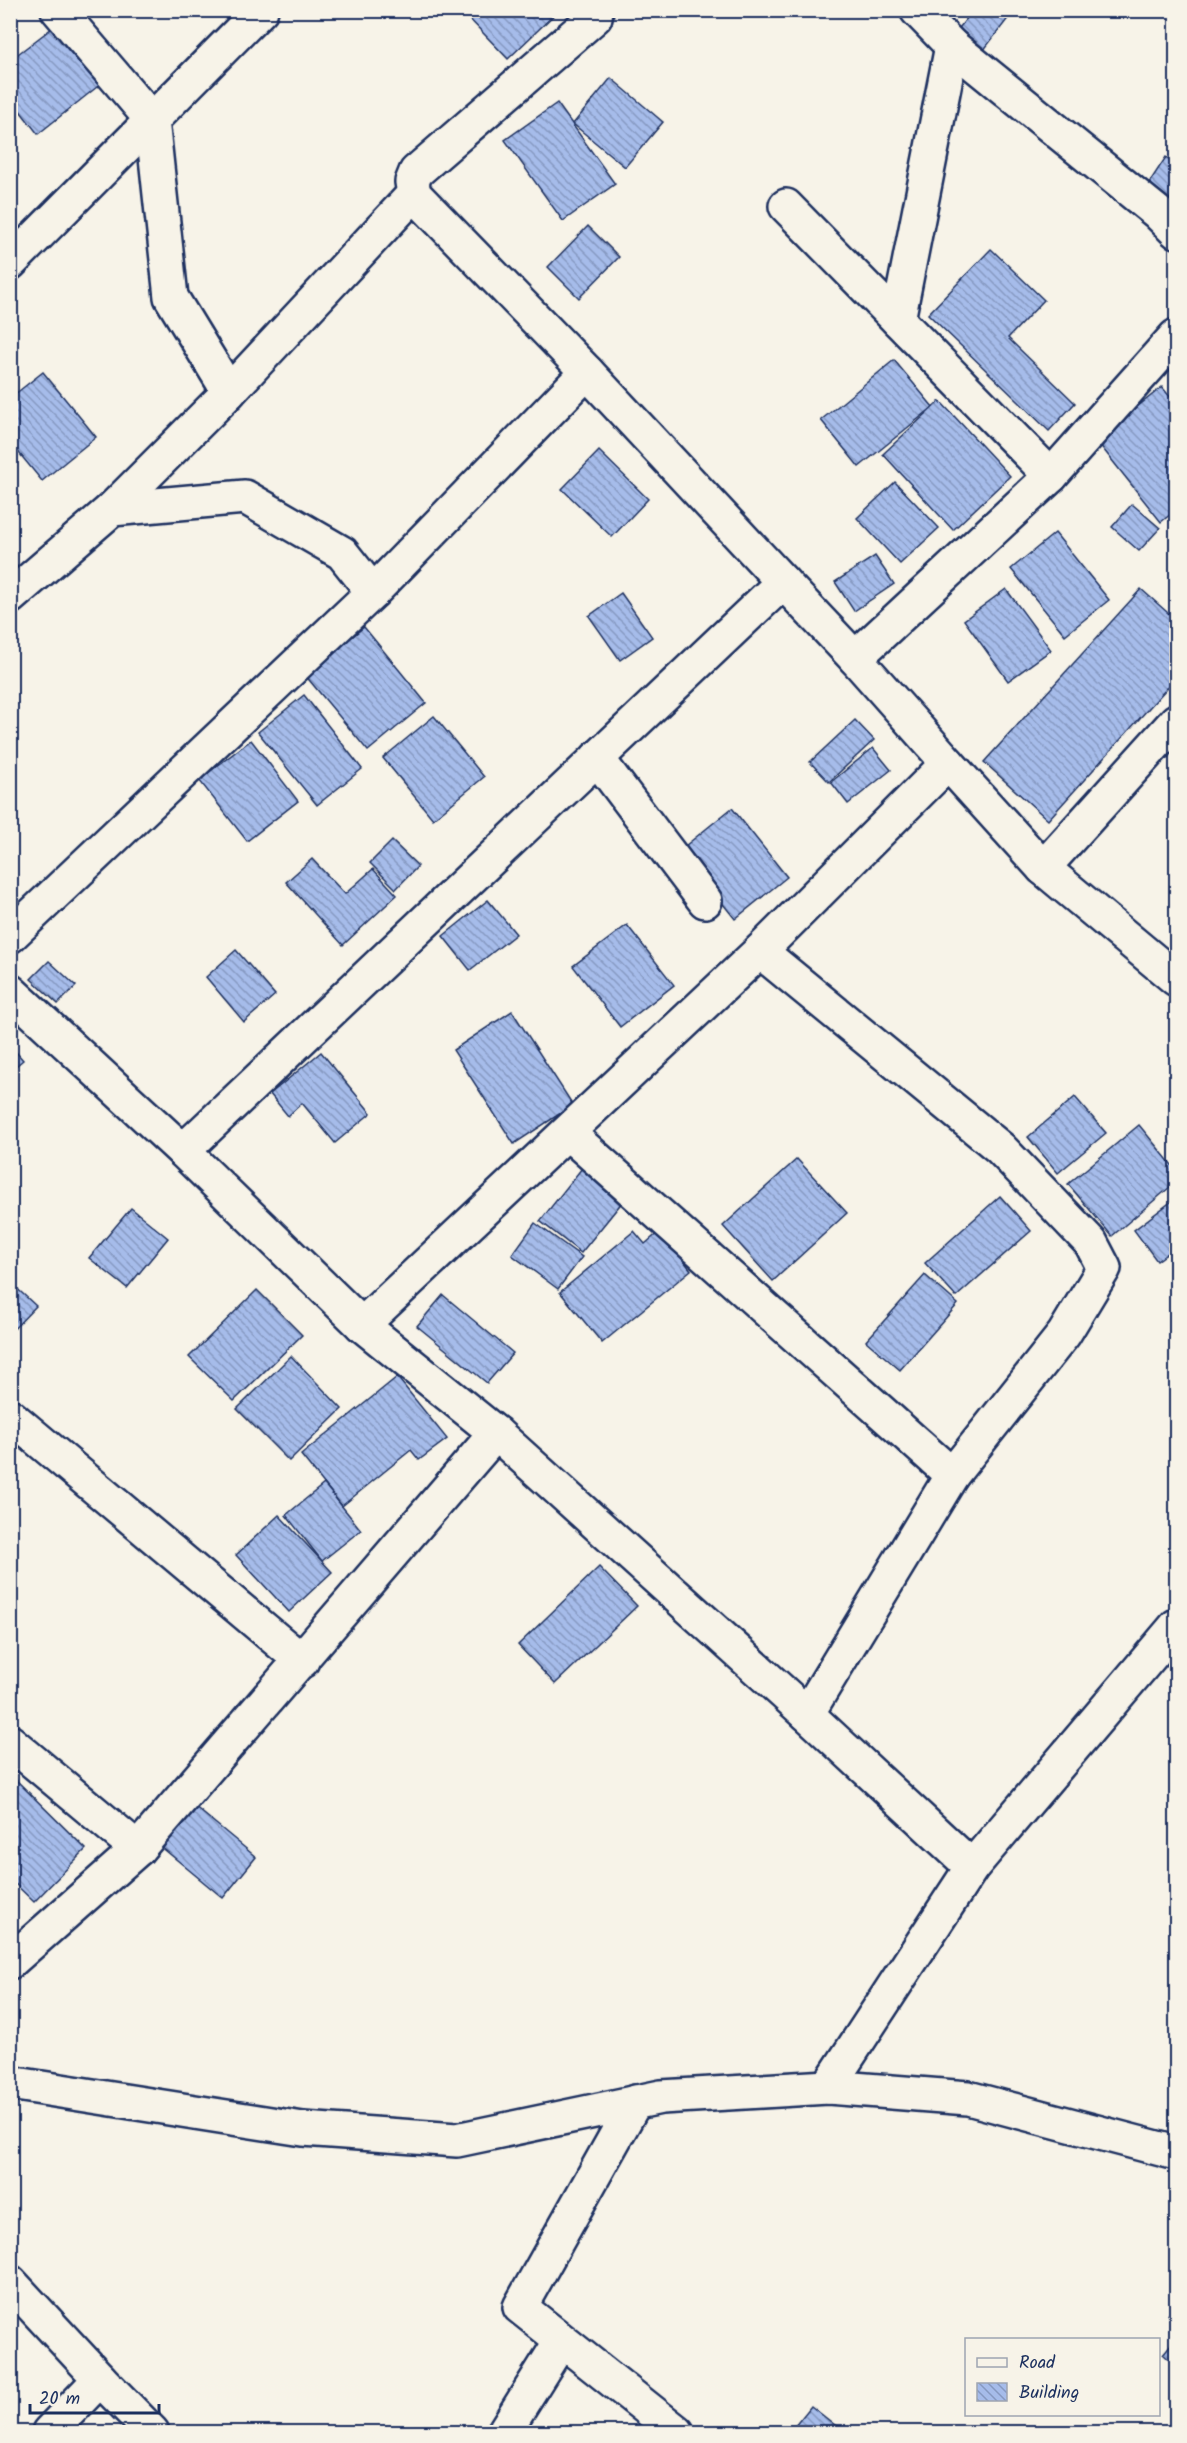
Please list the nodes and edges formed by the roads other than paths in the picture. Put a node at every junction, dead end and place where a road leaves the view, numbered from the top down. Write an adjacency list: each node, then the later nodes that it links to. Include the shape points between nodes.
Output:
1 (58, 10): 6 (street)
2 (261, 10): 6 (street)
3 (596, 10): 7 (street, via 595,17 416,171 412,182)
4 (917, 10): 5 (street)
5 (952, 46): 9 (street); 11 (street)
6 (152, 120): 10 (street); 14 (street, via 171,297)
7 (414, 194): 13 (street); 14 (street)
8 (786, 206): 11 (street)
9 (1176, 231)
10 (10, 263)
11 (898, 320): 15 (street)
12 (1176, 336): 15 (street)
13 (586, 372): 17 (street); 18 (street)
14 (229, 392): 16 (street)
15 (1051, 476): 20 (street)
16 (112, 509): 18 (street, via 245,497 342,553); 19 (street)
17 (783, 582): 20 (street); 22 (street)
18 (373, 592): 26 (street)
19 (10, 597)
20 (855, 658): 23 (street)
21 (1176, 721): 24 (street)
22 (597, 758): 25 (street); 31 (street)
23 (948, 763): 24 (street); 27 (street)
24 (1043, 868): 28 (street)
25 (705, 901)
26 (10, 936)
27 (760, 951): 30 (street); 35 (street, via 1000,1148 1091,1243 1104,1268 1064,1334)
28 (1176, 979)
29 (10, 991): 31 (street)
30 (568, 1133): 32 (street); 35 (street)
31 (183, 1151): 32 (street)
32 (362, 1325): 34 (street)
33 (10, 1416): 37 (street)
34 (496, 1433): 37 (street); 38 (street)
35 (952, 1474): 38 (street)
36 (1176, 1626): 41 (street)
37 (302, 1661): 40 (street)
38 (807, 1714): 41 (street)
39 (10, 1742): 40 (street)
40 (138, 1849): 42 (street)
41 (972, 1868): 44 (street)
42 (10, 1962)
43 (10, 2083): 45 (street, via 303,2129 457,2140)
44 (828, 2087): 45 (street); 46 (street, via 968,2098)
45 (635, 2102): 48 (street, via 520,2307)
46 (1176, 2152)
47 (10, 2282): 49 (street)
48 (561, 2341): 52 (street); 53 (street)
49 (100, 2379): 50 (street); 51 (street)
50 (49, 2433)
51 (152, 2433)
52 (504, 2433)
53 (677, 2433)

